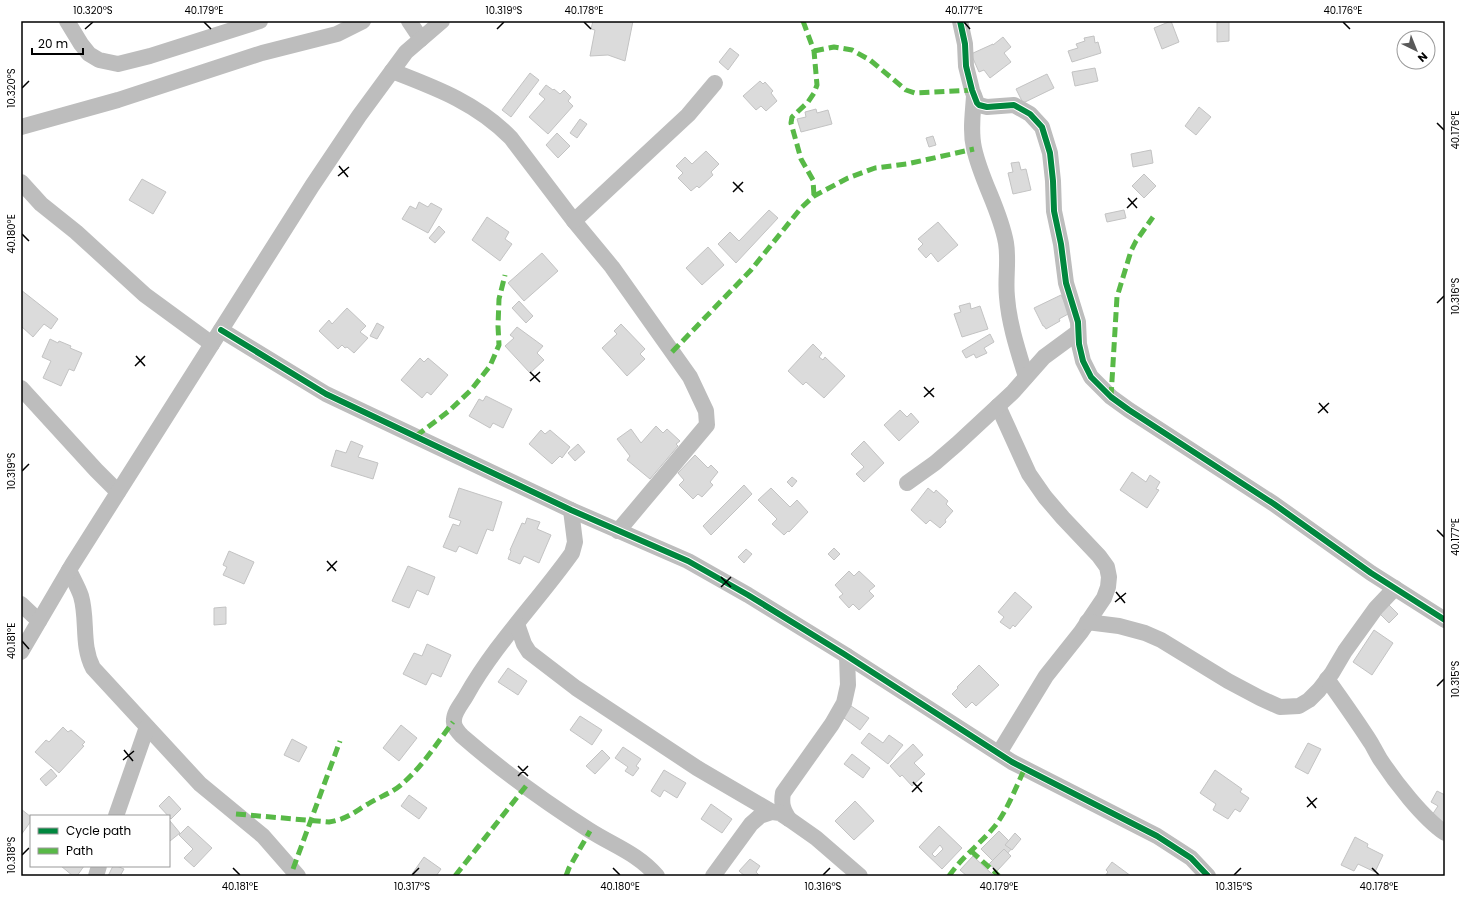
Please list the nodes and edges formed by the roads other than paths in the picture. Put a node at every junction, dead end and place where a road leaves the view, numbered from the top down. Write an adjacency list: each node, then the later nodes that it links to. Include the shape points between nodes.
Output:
1 (67, 21): 2 (street, via 89,54 99,60 118,64)
2 (260, 21)
3 (364, 21): 11 (street, via 337,34 262,53 118,100)
4 (408, 21): 7 (street)
5 (442, 21): 7 (street)
6 (960, 21): 10 (street, via 966,66)
7 (421, 39): 8 (street, via 406,52)
8 (392, 71): 13 (street, via 448,93 500,126 540,174); 14 (street, via 359,116)
9 (715, 83): 13 (street, via 688,114)
10 (974, 96): 15 (street, via 979,105 1014,105 1021,108 1042,128 1050,153 1054,211 1066,283 1078,322); 17 (street, via 972,139 1006,243 1006,296)
11 (21, 127)
12 (21, 182): 16 (street, via 41,204 145,295)
13 (574, 221): 23 (street, via 612,267 690,376 706,411 707,425)
14 (221, 330): 16 (street); 22 (street, via 326,394)
15 (1078, 332): 17 (street, via 1044,357); 25 (street, via 1083,361 1091,377 1111,397 1274,504)
16 (212, 344): 21 (street)
17 (1026, 377): 19 (street)
18 (21, 388): 21 (street)
19 (998, 406): 20 (street, via 935,463); 29 (street, via 1029,474 1045,497 1107,567 1109,577 1104,598)
20 (907, 482)
21 (118, 492): 24 (street)
22 (571, 510): 23 (street); 30 (street, via 575,542 572,553)
23 (618, 531): 32 (street, via 688,561)
24 (69, 570): 28 (street); 34 (street, via 81,597 88,659 93,668)
25 (1395, 588): 27 (street); 33 (street, via 1376,608)
26 (21, 604): 28 (street)
27 (1445, 620)
28 (39, 621): 31 (street)
29 (1087, 622): 33 (street, via 1119,626 1161,640 1228,681 1280,707 1299,706 1309,700); 35 (street, via 1046,676)
30 (518, 624): 36 (street, via 524,644 530,652 576,688 697,768); 41 (street, via 479,672 454,716 456,729 475,748 509,773 590,831 628,851)
31 (21, 652)
32 (847, 656): 35 (street); 38 (street, via 848,685 844,703 783,793 781,801)
33 (1327, 679): 39 (street, via 1399,785)
34 (147, 727): 37 (street); 40 (street, via 200,784 263,836)
35 (999, 753): 44 (street, via 1157,836 1191,858)
36 (772, 812): 38 (street, via 780,813); 42 (street, via 760,816 751,824)
37 (116, 815)
38 (789, 819): 43 (street, via 822,842)
39 (1445, 833)
40 (298, 876)
41 (657, 876)
42 (713, 876)
43 (860, 876)
44 (1208, 876)

